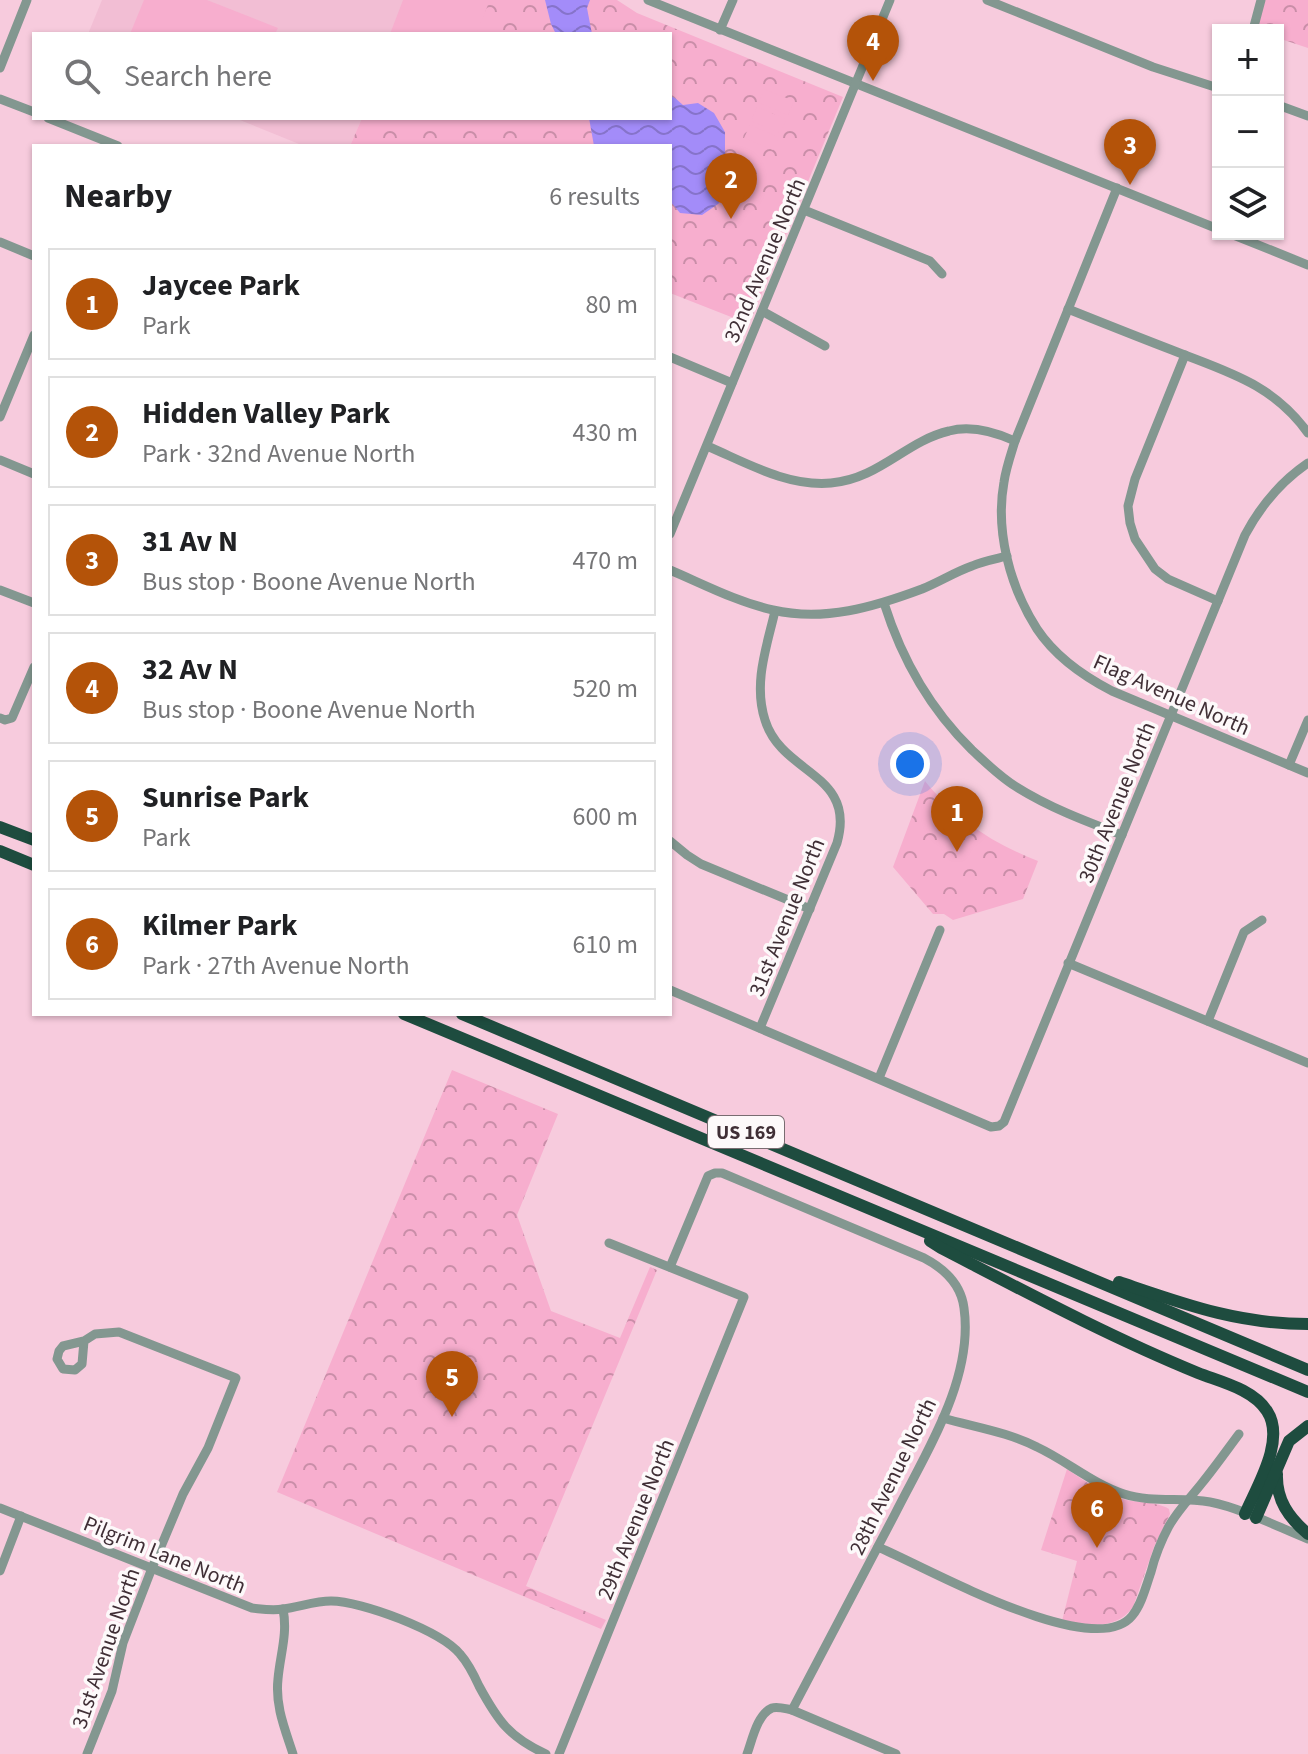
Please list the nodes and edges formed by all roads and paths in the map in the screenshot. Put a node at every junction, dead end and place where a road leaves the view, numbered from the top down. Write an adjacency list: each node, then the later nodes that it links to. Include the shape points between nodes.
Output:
1 (27, 0): 9 (street)
2 (648, 0): 8 (street)
3 (733, 0): 8 (street)
4 (890, 0): 10 (street, 32nd Avenue North)
5 (987, 0): 11 (street)
6 (1261, 0): 7 (street)
7 (1255, 24)
8 (720, 30): 10 (street)
9 (0, 68)
10 (855, 84): 18 (street); 19 (street, 32nd Avenue North)
11 (1212, 86)
12 (0, 99): 14 (street)
13 (1284, 107): 15 (street)
14 (32, 111)
15 (1308, 116)
16 (53, 120): 17 (street)
17 (113, 144)
18 (1117, 188): 20 (street); 26 (street)
19 (804, 210): 25 (street, via 930,261); 27 (street, 32nd Avenue North)
20 (1212, 227)
21 (1246, 240): 24 (street)
22 (0, 242): 23 (street)
23 (32, 255)
24 (1308, 265)
25 (942, 274)
26 (1068, 309): 30 (street); 35 (street)
27 (762, 311): 29 (street); 32 (street, 32nd Avenue North)
28 (32, 340): 33 (street)
29 (825, 346)
30 (1185, 355): 34 (street, via 1265,390); 44 (street, via 1135,479 1130,523 1155,569)
31 (672, 358): 32 (street)
32 (732, 383): 36 (street, 32nd Avenue North)
33 (0, 417)
34 (1308, 433)
35 (1015, 441): 36 (street, via 983,431 951,430 866,474 821,483 776,475); 41 (street, via 1002,497)
36 (707, 446): 40 (street, 32nd Avenue North)
37 (0, 460): 39 (street)
38 (1308, 463): 44 (street, 30th Avenue North, via 1273,491 1257,513)
39 (32, 473)
40 (672, 529)
41 (1007, 556): 46 (street); 49 (street, Flag Avenue North, via 1038,630 1063,658 1091,681)
42 (672, 571): 47 (street)
43 (0, 590): 45 (street)
44 (1218, 601): 49 (street, 30th Avenue North)
45 (32, 602)
46 (884, 603): 47 (street, via 826,614); 55 (street, via 916,680 959,737 1012,784)
47 (775, 611): 60 (street, 31st Avenue North, via 760,682 765,721 783,750 831,792 841,817 837,843)
48 (32, 672): 50 (street, via 12,718)
49 (1171, 716): 52 (street, Flag Avenue North); 55 (street, 30th Avenue North)
50 (3, 719)
51 (1308, 720): 52 (street)
52 (1289, 765): 53 (street, Flag Avenue North)
53 (1308, 773)
54 (0, 827): 56 (highway)
55 (1122, 835): 63 (street, 30th Avenue North)
56 (32, 839)
57 (672, 843): 60 (street, via 701,864)
58 (0, 851): 59 (highway)
59 (32, 864)
60 (810, 909): 68 (street, 31st Avenue North)
61 (1262, 920): 67 (street, via 1244,932)
62 (940, 930): 70 (street)
63 (1068, 963): 67 (street); 70 (street, 30th Avenue North, via 999,1126)
64 (672, 991): 68 (street)
65 (409, 1016): 71 (highway, US 169)
66 (467, 1016): 73 (highway, US 169)
67 (1208, 1021): 69 (street)
68 (760, 1028): 70 (street)
69 (1308, 1063)
70 (879, 1078)
71 (908, 1226): 78 (highway, US 169); 86 (highway, via 1106,1333 1256,1399 1267,1411 1273,1443)
72 (609, 1243): 74 (street)
73 (1028, 1252): 75 (highway, via 1214,1313); 77 (highway, US 169)
74 (670, 1267): 79 (street, 28th Avenue North, via 708,1176 715,1173 924,1258 953,1280 964,1306 963,1354); 96 (street, 29th Avenue North, via 744,1297)
75 (1308, 1324)
76 (84, 1341): 89 (street, 31st Avenue North, via 95,1334 119,1332 236,1378)
77 (1308, 1370)
78 (1308, 1392)
79 (943, 1418): 83 (street, via 1029,1443 1126,1495); 88 (street, 28th Avenue North)
80 (1308, 1426): 82 (highway, via 1289,1441)
81 (1239, 1434): 83 (street)
82 (1279, 1463): 86 (highway); 87 (highway, via 1280,1498)
83 (1187, 1500): 86 (street); 88 (street, via 1160,1544 1138,1608 1124,1624 1109,1629 1023,1613)
84 (0, 1508): 85 (street, Pilgrim Lane North)
85 (21, 1516): 89 (street, Pilgrim Lane North); 90 (street)
86 (1250, 1516): 87 (street)
87 (1308, 1537)
88 (878, 1547): 92 (street, 28th Avenue North)
89 (152, 1568): 91 (street, Pilgrim Lane North, via 252,1608); 93 (street, 31st Avenue North)
90 (0, 1571)
91 (283, 1609): 94 (street, via 278,1700); 95 (street, Pilgrim Lane North, via 332,1601 359,1604 434,1634 461,1655 506,1728)
92 (792, 1710): 97 (street, via 772,1709 762,1716); 98 (street)
93 (87, 1754)
94 (293, 1754)
95 (546, 1754)
96 (559, 1754)
97 (747, 1754)
98 (896, 1754)

